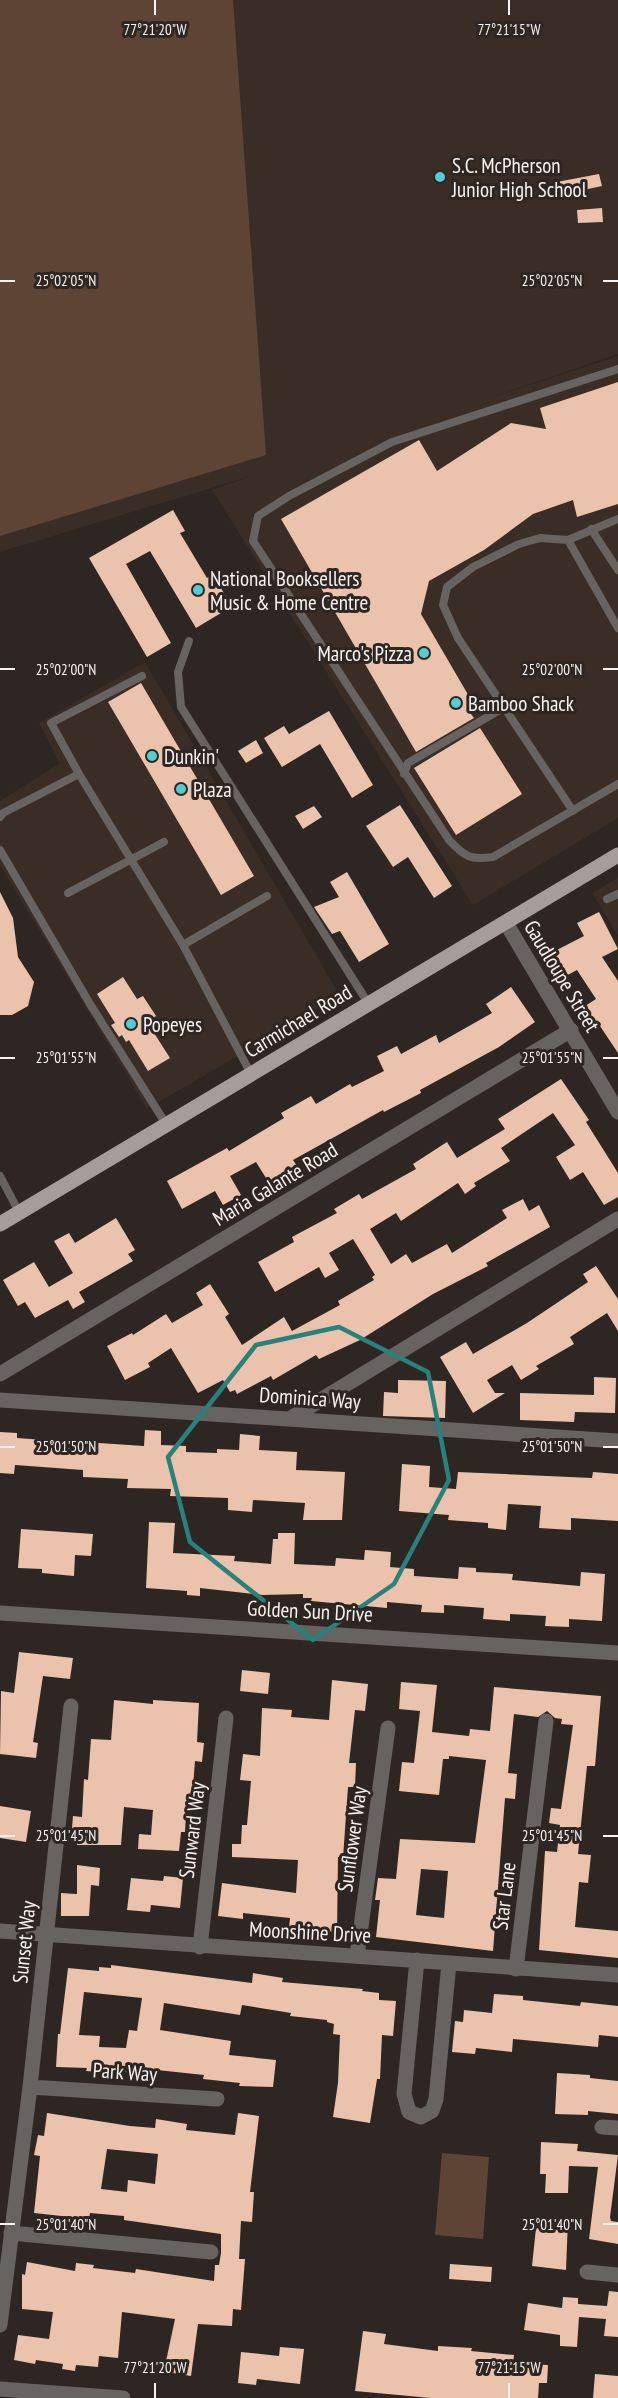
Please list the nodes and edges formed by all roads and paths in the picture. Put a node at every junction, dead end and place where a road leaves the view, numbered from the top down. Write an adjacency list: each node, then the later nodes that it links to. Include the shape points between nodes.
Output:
1 (618, 369): 11 (lane, via 392,442 258,516 253,541)
2 (618, 519): 3 (lane)
3 (591, 529): 4 (lane); 5 (lane)
4 (568, 540): 6 (lane); 9 (lane, via 540,538 519,544 473,567 447,587 443,605 458,638)
5 (618, 570)
6 (618, 628)
7 (189, 641): 25 (lane, via 178,672 181,707)
8 (141, 676): 10 (lane, via 51,723)
9 (505, 707): 11 (lane, via 408,763); 13 (lane)
10 (79, 774): 14 (lane); 18 (lane)
11 (404, 774): 13 (lane, via 448,840 463,855 478,859 493,857)
12 (618, 784): 13 (lane)
13 (573, 811)
14 (0, 817)
15 (164, 842): 18 (lane)
16 (0, 850): 29 (lane)
17 (618, 855): 23 (main road, Carmichael Road)
18 (133, 859): 19 (lane); 24 (lane)
19 (68, 893)
20 (618, 894): 22 (lane)
21 (267, 896): 24 (lane)
22 (608, 899)
23 (506, 923): 25 (main road, Carmichael Road); 26 (street, Gaudloupe Street)
24 (183, 945): 27 (lane)
25 (369, 1003): 27 (main road, Carmichael Road)
26 (571, 1030): 28 (street, Gaudloupe Street); 34 (street, Maria Galante Road)
27 (251, 1074): 29 (main road, Carmichael Road)
28 (618, 1112)
29 (166, 1124): 31 (main road, Carmichael Road)
30 (0, 1176): 31 (lane)
31 (19, 1212): 33 (main road, Carmichael Road)
32 (618, 1219): 36 (street)
33 (0, 1224)
34 (0, 1374)
35 (0, 1400): 36 (street, Dominica Way)
36 (291, 1418): 37 (street, Dominica Way)
37 (618, 1441)
38 (0, 1613): 39 (street, Golden Sun Drive)
39 (618, 1653)
40 (71, 1706): 45 (street, Sunset Way)
41 (226, 1718): 46 (street, Sunward Way)
42 (546, 1721): 50 (street, Star Lane)
43 (388, 1728): 47 (street, Sunflower Way)
44 (0, 1931): 45 (street, Moonshine Drive)
45 (45, 1935): 46 (street, Moonshine Drive); 52 (street, Sunset Way)
46 (200, 1947): 47 (street, Moonshine Drive)
47 (357, 1956): 48 (street, Moonshine Drive)
48 (417, 1960): 49 (street, Moonshine Drive); 49 (street, via 404,2094 409,2112 421,2117 432,2112 436,2099)
49 (448, 1963): 50 (street, Moonshine Drive)
50 (516, 1969): 51 (street, Moonshine Drive)
51 (618, 1975)
52 (30, 2087): 53 (street, Park Way); 56 (street, Sunset Way)
53 (217, 2099)
54 (602, 2127): 55 (street)
55 (618, 2128)
56 (11, 2233): 57 (street); 60 (street, Sunset Way)
57 (211, 2252)
58 (586, 2272): 59 (street)
59 (618, 2275)
60 (0, 2325)
61 (0, 2389): 62 (street)
62 (123, 2398)

